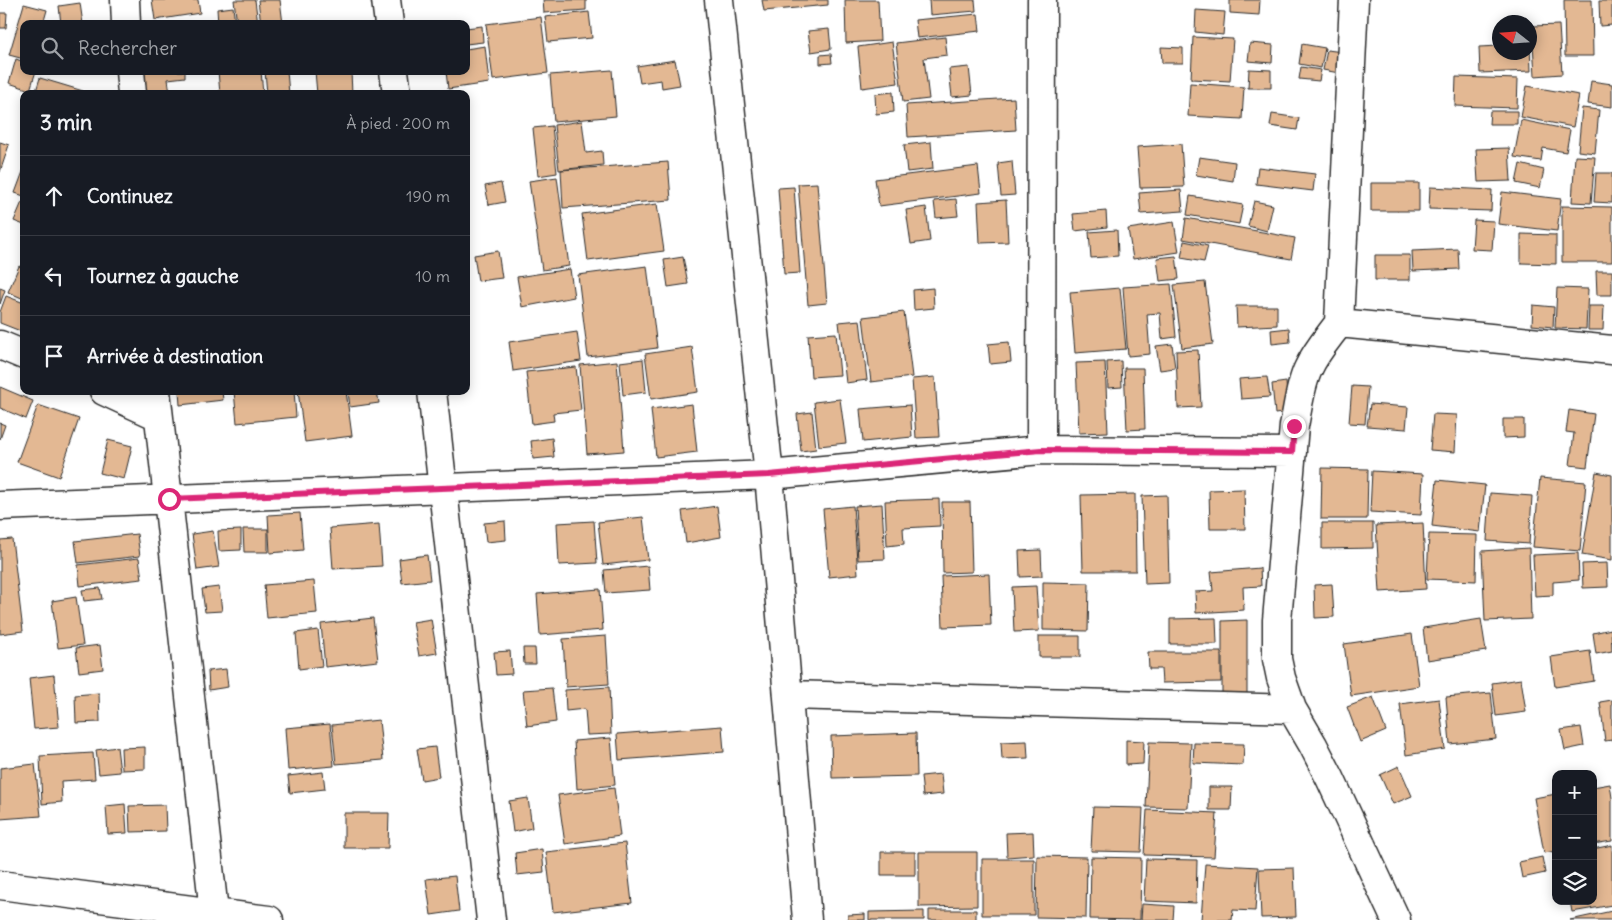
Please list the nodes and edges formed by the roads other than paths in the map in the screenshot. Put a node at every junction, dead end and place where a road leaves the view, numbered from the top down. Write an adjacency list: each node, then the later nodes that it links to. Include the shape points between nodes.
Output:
1 (125, 0): 6 (street)
2 (386, 0): 7 (street)
3 (719, 0): 21 (street)
4 (1042, 0): 19 (street)
5 (1354, 0): 12 (street)
6 (126, 20)
7 (388, 20)
8 (130, 75): 10 (street)
9 (395, 75): 11 (street)
10 (132, 90)
11 (396, 90)
12 (1339, 323): 14 (street); 20 (street, via 1320,346 1308,369 1294,426)
13 (0, 345): 15 (street)
14 (1612, 350)
15 (20, 353)
16 (120, 395): 18 (street)
17 (432, 395): 22 (street)
18 (157, 404): 23 (street)
19 (1041, 450): 20 (street); 21 (street)
20 (1292, 452): 26 (street, via 1277,620 1277,659)
21 (769, 475): 22 (street); 25 (street)
22 (443, 488): 23 (street); 30 (street)
23 (169, 499): 24 (street); 28 (street)
24 (0, 506)
25 (788, 695): 26 (street); 31 (street)
26 (1292, 709): 32 (street, via 1318,753)
27 (0, 885): 28 (street)
28 (214, 912): 29 (street)
29 (269, 920)
30 (491, 920)
31 (807, 920)
32 (1396, 920)

